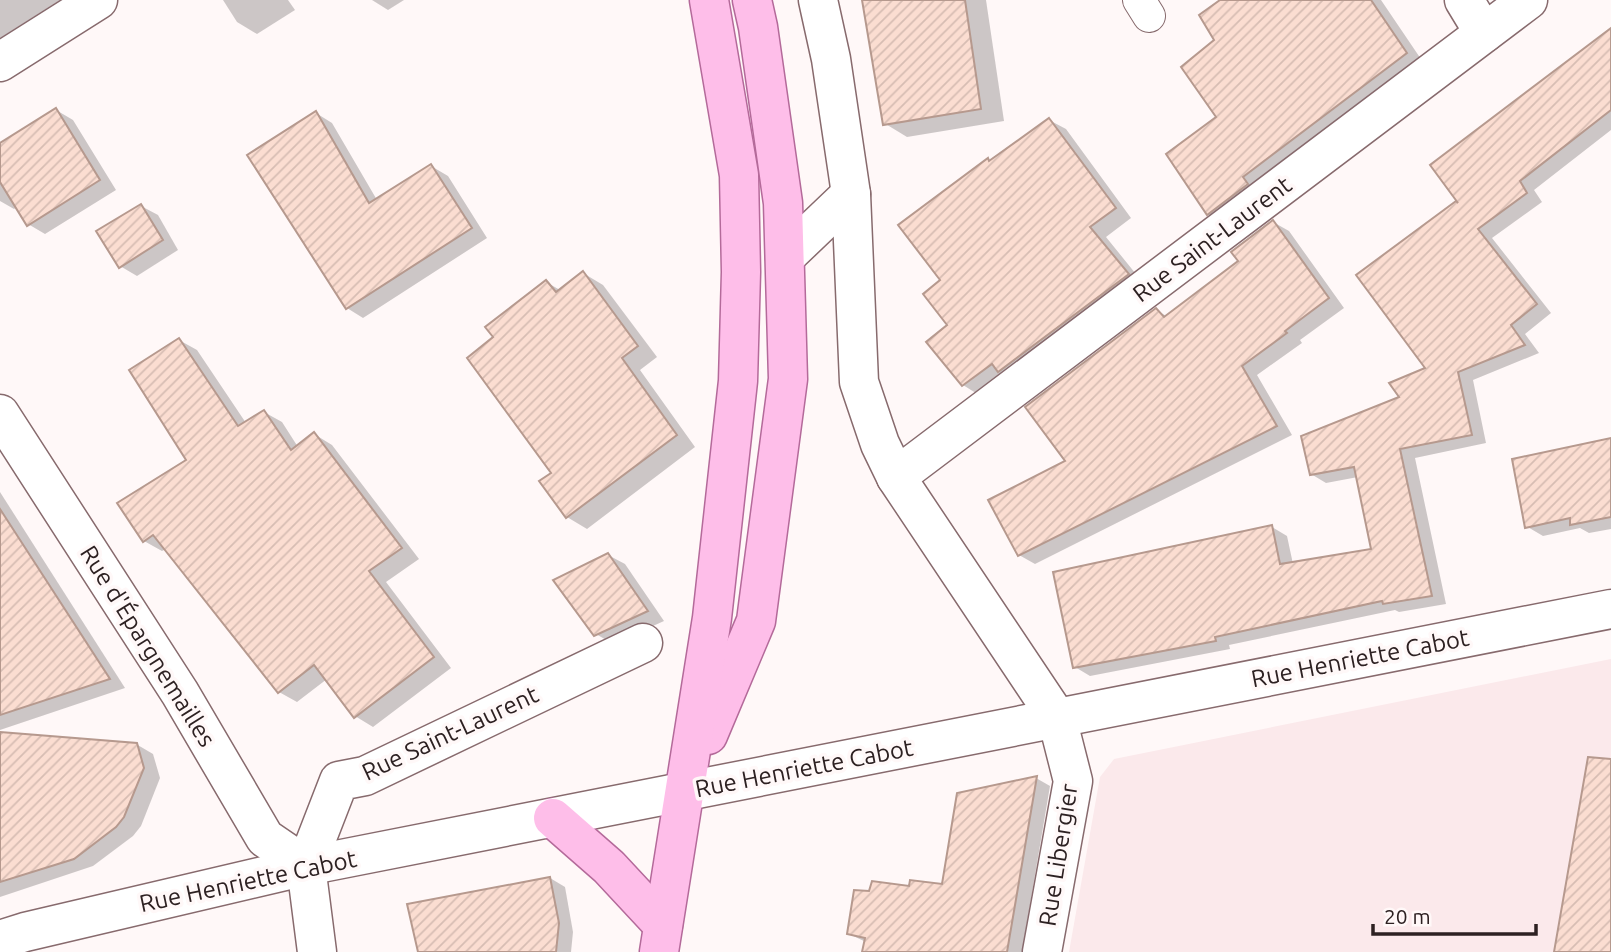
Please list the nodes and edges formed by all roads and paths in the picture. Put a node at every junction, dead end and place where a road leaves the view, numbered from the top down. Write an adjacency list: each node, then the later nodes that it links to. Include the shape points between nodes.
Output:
1 (98, 0): 8 (street)
2 (709, 0): 16 (main road, via 739,175 738,381 712,618)
3 (752, 0): 10 (main road, via 783,203)
4 (818, 0): 9 (street, Rue Libergier)
5 (1464, 0): 7 (street)
6 (1528, 0): 7 (street, Rue Saint-Laurent)
7 (1484, 33): 12 (street, Rue Saint-Laurent)
8 (0, 62)
9 (851, 194): 10 (street); 12 (street, Rue Libergier, via 859,382)
10 (785, 257): 16 (main road, via 789,379 756,621)
11 (0, 414): 18 (street, Rue d'Épargnemailles, via 180,693 265,838)
12 (896, 477): 15 (street, Rue Libergier)
13 (1611, 609): 15 (street, Rue Henriette Cabot)
14 (643, 643): 18 (street, Rue Saint-Laurent, via 365,776 339,781)
15 (1056, 718): 16 (street, Rue Henriette Cabot); 22 (street, Rue Libergier, via 1073,781)
16 (684, 792): 17 (street, Rue Henriette Cabot); 19 (main road)
17 (553, 818): 18 (street, Rue Henriette Cabot); 19 (main road, via 609,867)
18 (306, 866): 20 (street, Rue Henriette Cabot); 21 (street)
19 (661, 939)
20 (0, 940)
21 (317, 952)
22 (1042, 952)

